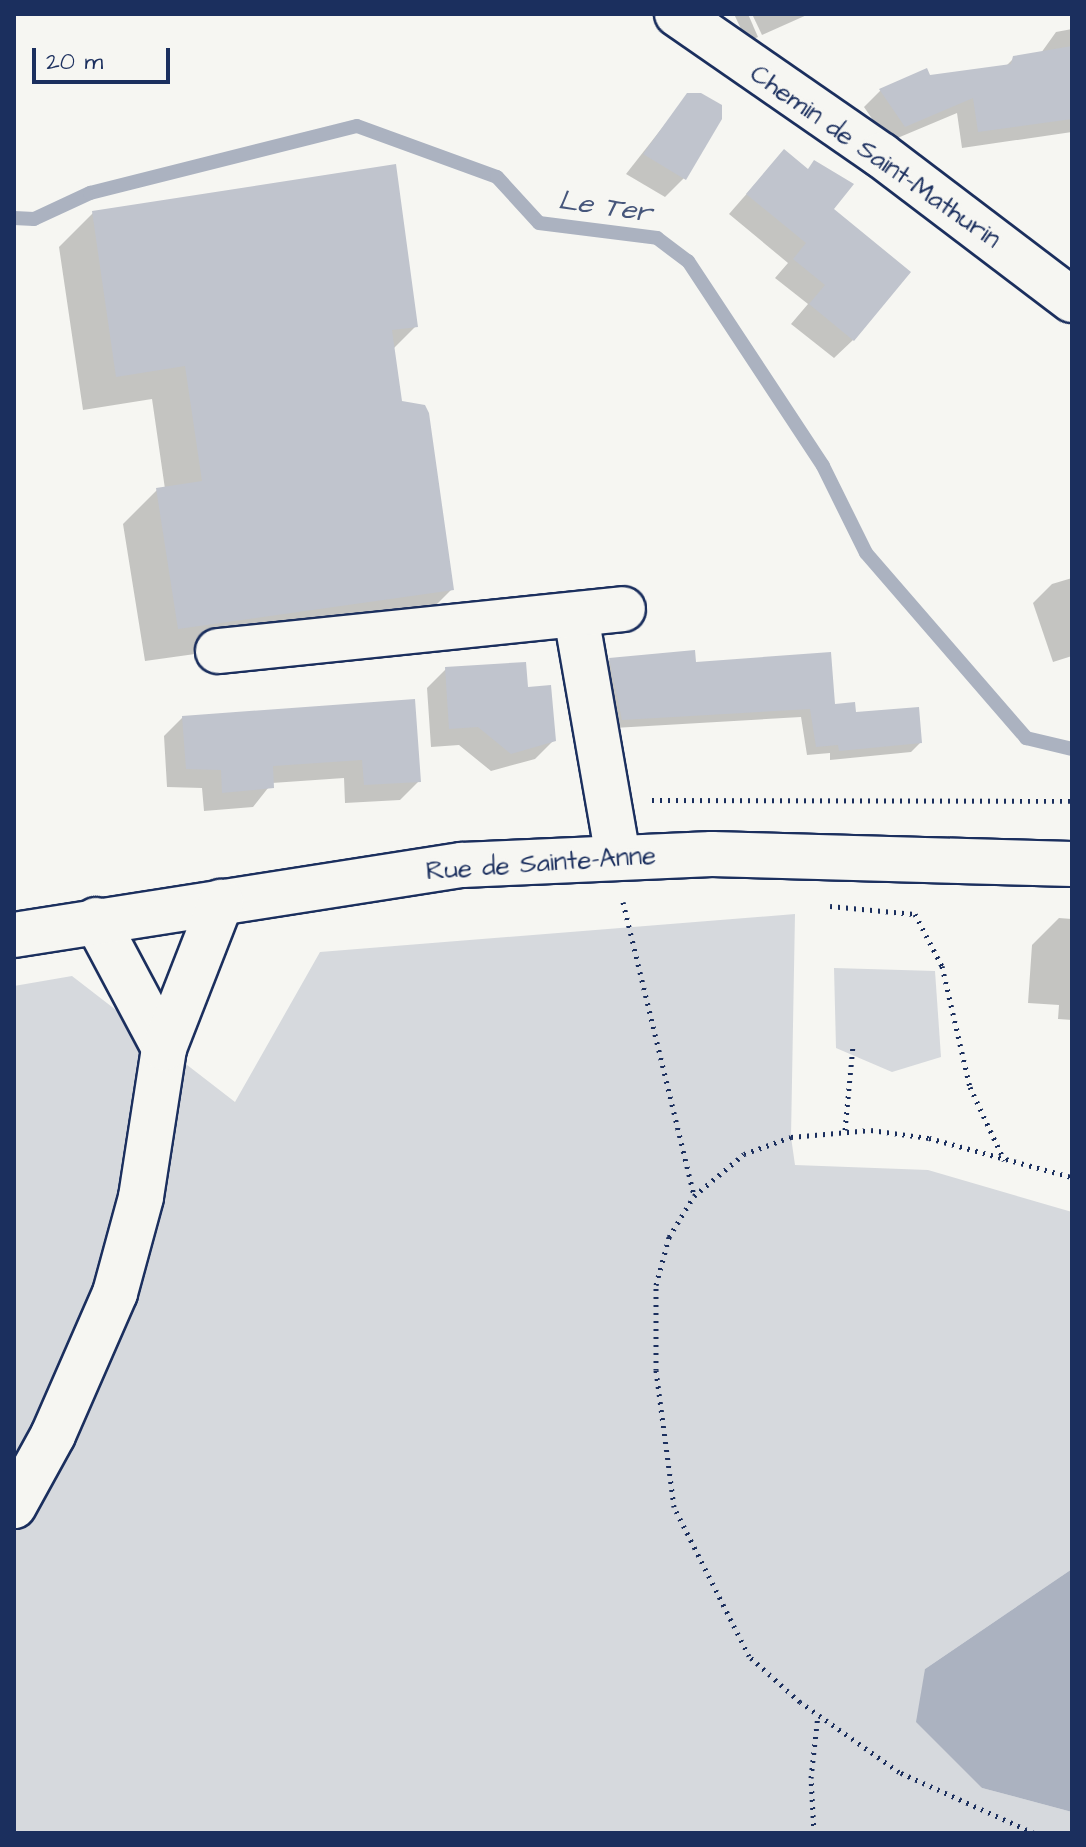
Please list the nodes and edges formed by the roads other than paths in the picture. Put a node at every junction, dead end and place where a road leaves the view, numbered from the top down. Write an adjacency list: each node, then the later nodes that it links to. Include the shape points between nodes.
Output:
1 (677, 14): 2 (street, Chemin de Saint-Mathurin, via 881,155)
2 (1072, 300)
3 (623, 609): 4 (street)
4 (576, 616): 5 (street); 6 (street)
5 (218, 651)
6 (618, 856): 7 (street, Rue de Sainte-Anne); 8 (street, Rue de Sainte-Anne, via 462,865)
7 (1072, 864)
8 (221, 902): 9 (street, Rue de Sainte-Anne); 11 (street)
9 (96, 920): 10 (street, Rue de Sainte-Anne); 11 (street)
10 (14, 935)
11 (164, 1048): 12 (street, via 141,1197 115,1293 53,1435)
12 (14, 1506)

